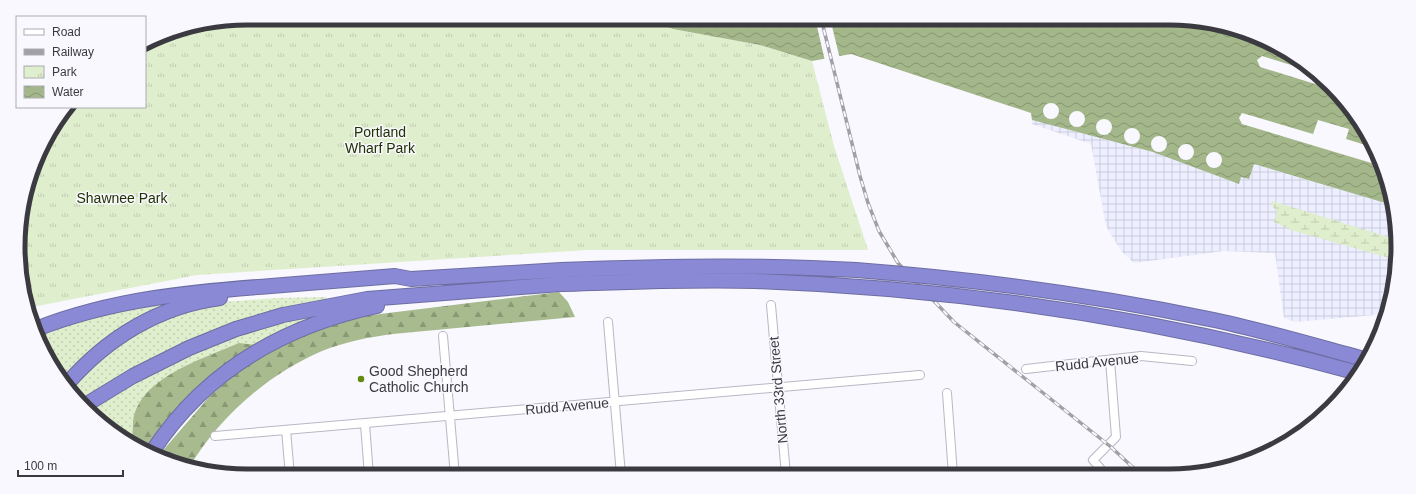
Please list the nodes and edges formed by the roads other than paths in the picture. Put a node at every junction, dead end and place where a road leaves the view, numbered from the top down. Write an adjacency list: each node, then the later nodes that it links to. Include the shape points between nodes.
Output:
1 (470, 275): 2 (highway); 3 (highway); 18 (highway, via 281,311 230,327 163,356)
2 (561, 277): 4 (highway); 9 (highway, bridge, via 642,266 840,270 994,284 1111,300 1210,319); 13 (highway, bridge, via 754,281 877,288 980,298 1097,314 1245,344)
3 (411, 279): 7 (highway, via 387,277 162,296 112,305); 15 (highway, via 395,284 228,297 180,307 122,334 92,358)
4 (417, 297): 20 (highway, via 367,299 253,323 166,358); 25 (highway, via 322,320 265,346 234,366 206,389 179,416)
5 (771, 305): 16 (street, North 33rd Street)
6 (608, 322): 19 (street)
7 (40, 327)
8 (442, 336): 21 (street)
9 (1361, 358)
10 (1110, 360): 11 (street, Rudd Avenue, via 1141,356); 12 (street, Rudd Avenue); 32 (street, via 1116,437 1093,460)
11 (1192, 361)
12 (1026, 369)
13 (1353, 372)
14 (920, 375): 16 (street, Rudd Avenue)
15 (70, 381)
16 (778, 387): 19 (street, Rudd Avenue); 30 (street, North 33rd Street)
17 (947, 393): 31 (street)
18 (87, 400)
19 (615, 402): 21 (street, Rudd Avenue); 29 (street)
20 (89, 403)
21 (449, 416): 22 (street, Rudd Avenue); 28 (street)
22 (365, 424): 23 (street, Rudd Avenue); 27 (street)
23 (286, 430): 24 (street, Rudd Avenue); 26 (street)
24 (215, 436)
25 (155, 449)
26 (289, 469)
27 (368, 469)
28 (454, 469)
29 (621, 469)
30 (785, 469)
31 (953, 469)
32 (1101, 469)

